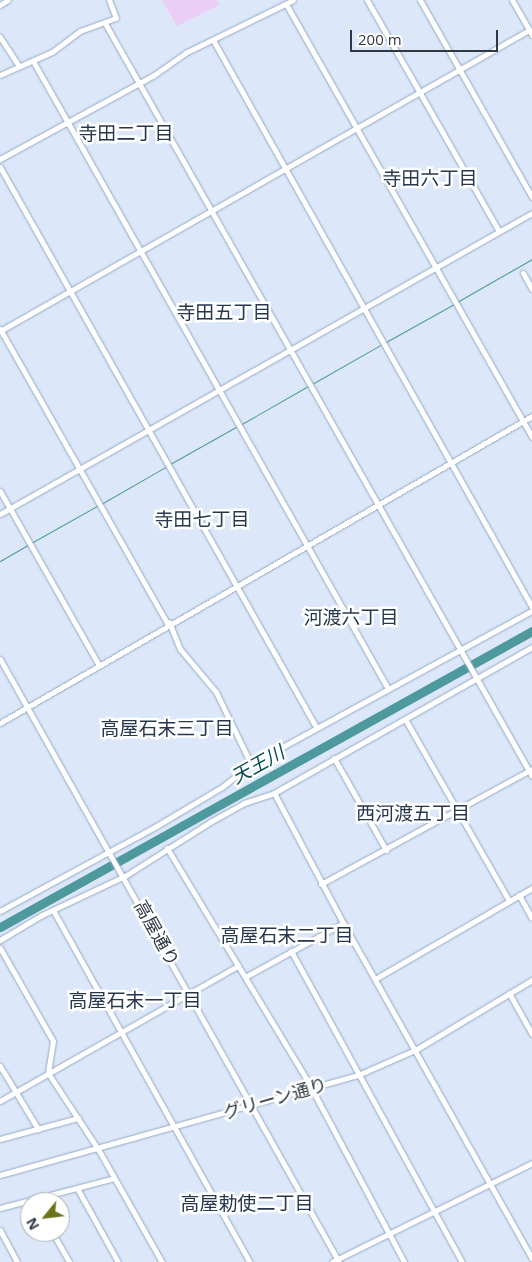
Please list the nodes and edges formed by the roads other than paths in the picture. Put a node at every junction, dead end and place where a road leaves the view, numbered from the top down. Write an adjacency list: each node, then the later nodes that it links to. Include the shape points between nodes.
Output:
1 (8, 0): 9 (street)
2 (109, 0): 10 (street, via 116,18)
3 (293, 0): 8 (street)
4 (368, 0): 19 (street)
5 (420, 0): 16 (street)
6 (512, 0): 11 (street)
7 (278, 3): 8 (street); 13 (street)
8 (286, 4): 21 (street)
9 (0, 5)
10 (106, 24): 14 (street, via 80,31); 18 (street)
11 (531, 33): 16 (street)
12 (0, 37): 15 (street)
13 (212, 40): 18 (street); 24 (street)
14 (33, 61): 15 (street); 20 (street)
15 (18, 65): 17 (street)
16 (460, 70): 19 (street); 25 (street)
17 (0, 75)
18 (139, 83): 20 (street); 26 (street)
19 (420, 92): 21 (street); 28 (street)
20 (66, 122): 22 (street); 29 (street)
21 (357, 128): 24 (street); 30 (street)
22 (0, 159)
23 (0, 167): 33 (street)
24 (285, 169): 26 (street); 34 (street)
25 (532, 197)
26 (212, 211): 29 (street); 36 (street)
27 (532, 213): 28 (street)
28 (499, 231): 30 (street)
29 (140, 251): 33 (street); 37 (street)
30 (436, 267): 34 (street); 39 (street)
31 (523, 273): 32 (street)
32 (532, 289)
33 (70, 291): 35 (street); 40 (street)
34 (364, 308): 36 (street); 42 (street)
35 (0, 330): 43 (street)
36 (290, 350): 37 (street); 45 (street)
37 (219, 390): 40 (street); 48 (street)
38 (532, 416): 39 (street)
39 (523, 421): 41 (street); 42 (street)
40 (149, 430): 43 (street); 49 (street)
41 (532, 437)
42 (451, 461): 45 (street); 50 (street)
43 (79, 469): 46 (street); 51 (street)
44 (0, 491): 46 (street)
45 (377, 503): 48 (street); 53 (street)
46 (10, 508): 47 (street); 55 (street)
47 (0, 514)
48 (306, 544): 49 (street); 57 (street)
49 (236, 583): 51 (street); 61 (street)
50 (532, 609): 53 (street)
51 (168, 623): 55 (street); 63 (street, via 180,649 216,692)
52 (532, 647): 56 (street)
53 (459, 652): 56 (street); 57 (street)
54 (0, 659): 58 (street)
55 (99, 666): 58 (street)
56 (473, 676): 59 (street); 64 (street)
57 (387, 688): 61 (street)
58 (26, 708): 60 (street); 69 (street)
59 (405, 719): 62 (street); 66 (street)
60 (0, 723)
61 (316, 727): 63 (street)
62 (334, 758): 65 (street); 68 (street)
63 (251, 764): 69 (street, via 214,792)
64 (531, 772): 66 (street)
65 (274, 793): 67 (street, via 244,803); 71 (street)
66 (456, 810): 68 (street); 74 (street)
67 (167, 848): 70 (street); 82 (street)
68 (386, 850): 71 (street)
69 (107, 854): 70 (street, via 116,871); 75 (street)
70 (125, 876): 76 (street); 87 (street, 高屋通り)
71 (322, 884): 78 (street)
72 (532, 888): 73 (street)
73 (519, 895): 74 (street); 77 (street)
74 (508, 899): 84 (street)
75 (0, 911)
76 (54, 912): 79 (street, via 42,915); 88 (street)
77 (532, 918)
78 (343, 923): 81 (street); 84 (street)
79 (0, 940)
80 (0, 948): 92 (street, via 53,1041)
81 (291, 951): 83 (street); 93 (street)
82 (238, 966): 83 (street); 87 (street)
83 (247, 976): 94 (street)
84 (375, 979): 90 (street)
85 (532, 980): 86 (street, グリーン通り)
86 (509, 993): 89 (street); 90 (street, グリーン通り)
87 (190, 994): 88 (street); 97 (street, 高屋通り)
88 (120, 1033): 92 (street); 99 (street)
89 (532, 1034)
90 (417, 1049): 93 (street, グリーン通り); 106 (street)
91 (0, 1066): 95 (street)
92 (48, 1073): 95 (street); 98 (street)
93 (358, 1075): 94 (street, グリーン通り); 111 (street)
94 (309, 1089): 97 (street, グリーン通り); 113 (street)
95 (15, 1092): 96 (street); 100 (street)
96 (0, 1101)
97 (252, 1105): 99 (street, グリーン通り); 116 (street, 高屋通り)
98 (78, 1118): 100 (street); 102 (street)
99 (174, 1126): 102 (street, グリーン通り); 121 (street)
100 (38, 1129): 101 (street)
101 (0, 1139)
102 (98, 1149): 104 (street, グリーン通り); 105 (street)
103 (532, 1162): 106 (street)
104 (0, 1174)
105 (114, 1178): 107 (street); 120 (street)
106 (492, 1184): 111 (street); 115 (street)
107 (77, 1188): 108 (street); 119 (street)
108 (64, 1192)
109 (20, 1204): 110 (street)
110 (0, 1208)
111 (436, 1210): 113 (street); 124 (street)
112 (0, 1230): 117 (street)
113 (388, 1233): 116 (street); 123 (street)
114 (58, 1242): 118 (street)
115 (532, 1258)
116 (338, 1260): 122 (street)
117 (17, 1262)
118 (69, 1262)
119 (118, 1262)
120 (162, 1262)
121 (250, 1262)
122 (332, 1262)
123 (404, 1262)
124 (462, 1262)

